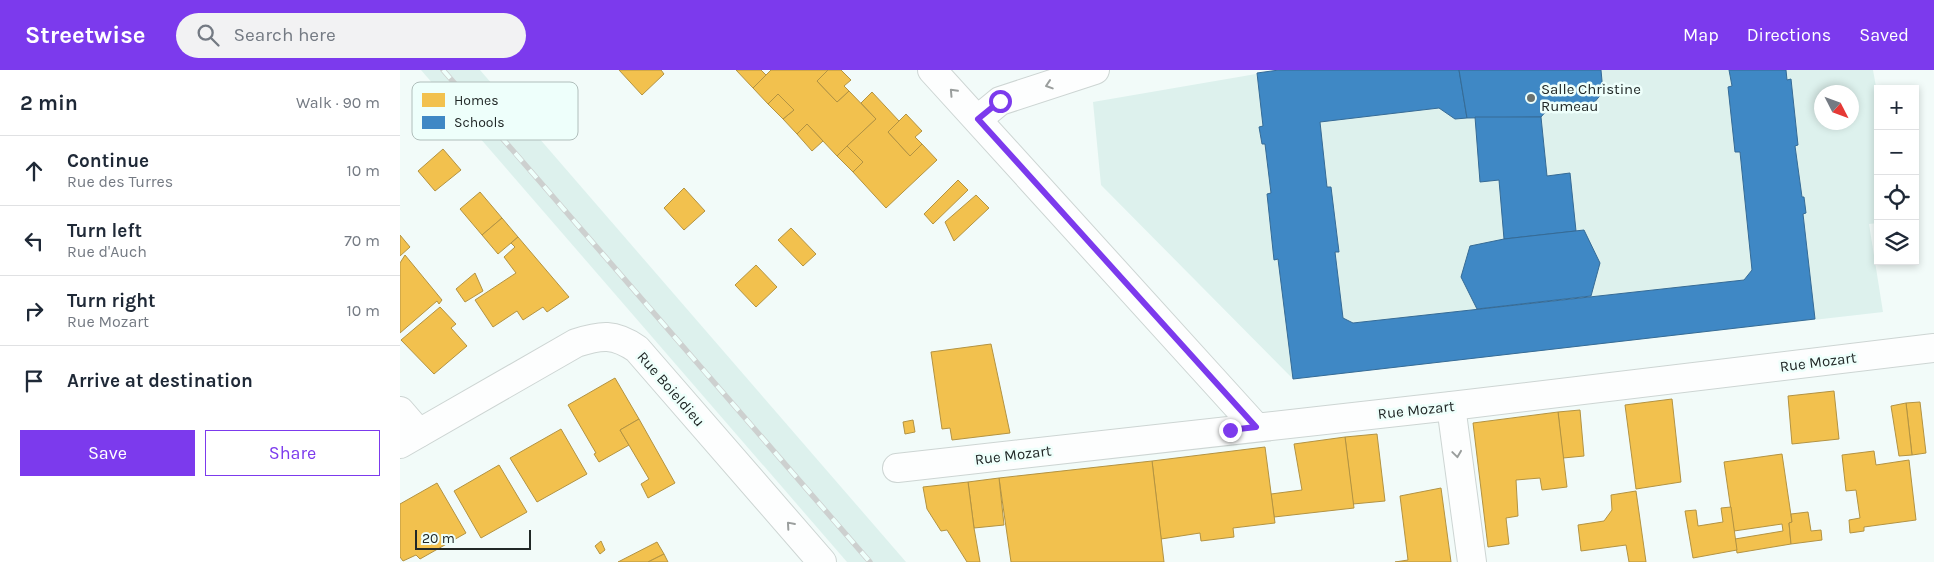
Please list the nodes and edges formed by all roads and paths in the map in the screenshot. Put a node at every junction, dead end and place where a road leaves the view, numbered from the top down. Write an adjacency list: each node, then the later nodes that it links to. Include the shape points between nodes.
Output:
1 (932, 70): 3 (street, one-way to 1)
2 (1095, 70): 3 (street, one-way to 3, via 1000,101)
3 (978, 119): 7 (street)
4 (1934, 348): 5 (street, Rue Mozart)
5 (1451, 406): 7 (street, Rue Mozart); 11 (street, one-way to 11)
6 (400, 411): 8 (street)
7 (1256, 427): 9 (street, Rue Mozart)
8 (409, 439): 10 (street, Rue Boieldieu, one-way to 8, via 637,350 615,337 602,336 576,343)
9 (897, 468)
10 (822, 562)
11 (1472, 562)

